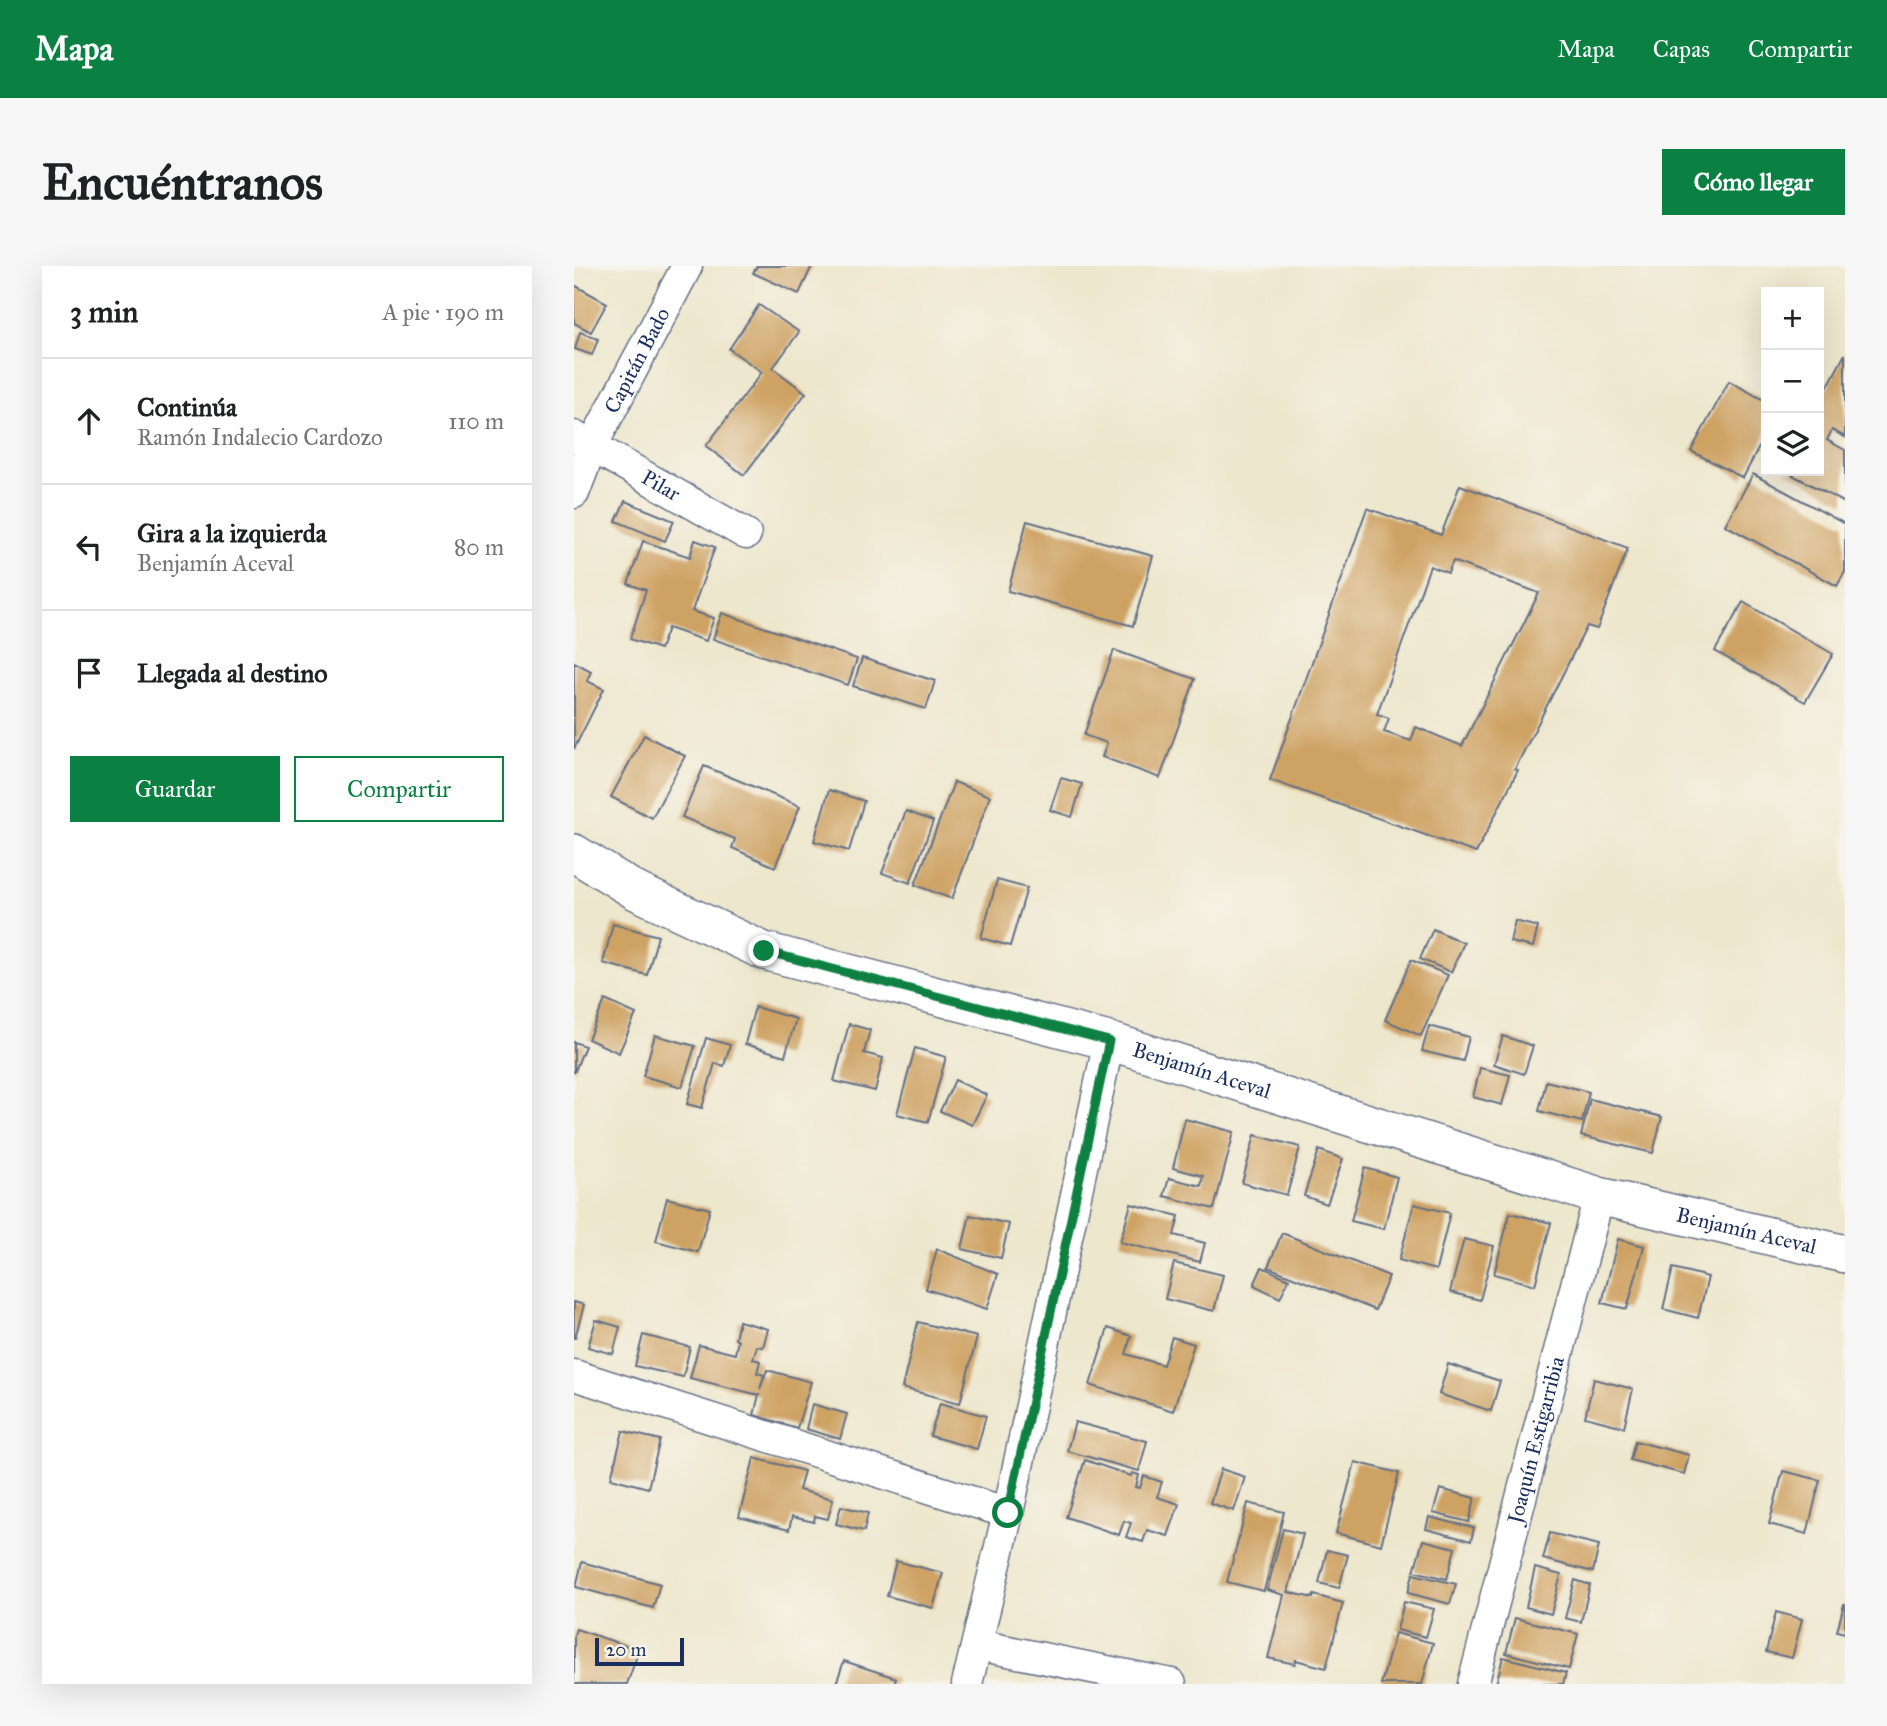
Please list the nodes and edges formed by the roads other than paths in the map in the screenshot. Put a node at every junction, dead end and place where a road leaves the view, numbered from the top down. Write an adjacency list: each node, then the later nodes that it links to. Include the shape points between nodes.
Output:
1 (687, 266): 2 (street, Capitán Bado)
2 (583, 441): 3 (street, Capitán Bado); 4 (street, Pilar)
3 (574, 494)
4 (746, 534)
5 (574, 853): 6 (street, Benjamín Aceval, via 636,891 764,951)
6 (1109, 1041): 7 (street, Benjamín Aceval); 10 (street)
7 (1600, 1196): 8 (street, Benjamín Aceval); 14 (street, Joaquín Estigarribia)
8 (1845, 1254)
9 (574, 1375): 10 (street)
10 (1008, 1513): 11 (street)
11 (978, 1645): 12 (street); 13 (street)
12 (967, 1684)
13 (1171, 1684)
14 (1473, 1684)

